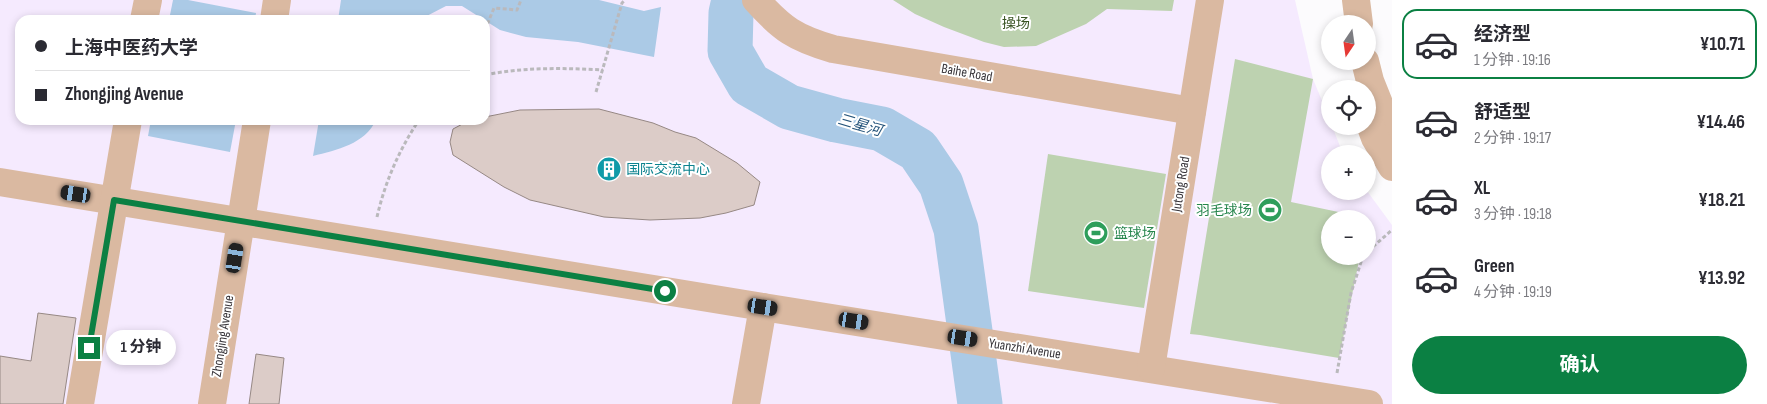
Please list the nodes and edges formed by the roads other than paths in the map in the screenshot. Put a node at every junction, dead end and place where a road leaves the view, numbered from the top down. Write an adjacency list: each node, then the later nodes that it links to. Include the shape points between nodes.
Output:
1 (148, 0): 7 (street)
2 (277, 0): 8 (street)
3 (1210, 0): 12 (street, Jutong Road)
4 (1340, 0): 9 (street)
5 (1356, 0): 10 (street)
6 (761, 5): 12 (street, Baihe Road, via 784,28 807,41 833,49)
7 (145, 15)
8 (275, 15)
9 (1342, 15)
10 (1357, 15)
11 (1367, 70): 16 (street)
12 (1192, 111): 22 (street, Jutong Road)
13 (127, 125): 19 (street)
14 (256, 125): 20 (street, Zhongjing Avenue)
15 (1374, 135): 17 (street)
16 (1392, 136)
17 (1392, 167)
18 (0, 182): 19 (street, Yuanzhi Avenue)
19 (114, 200): 20 (street, Yuanzhi Avenue); 23 (street)
20 (240, 221): 21 (street, Yuanzhi Avenue); 24 (street, Zhongjing Avenue)
21 (763, 307): 22 (street, Yuanzhi Avenue); 25 (street)
22 (1151, 368): 26 (street, Yuanzhi Avenue)
23 (80, 404)
24 (212, 404)
25 (746, 404)
26 (1370, 404)

